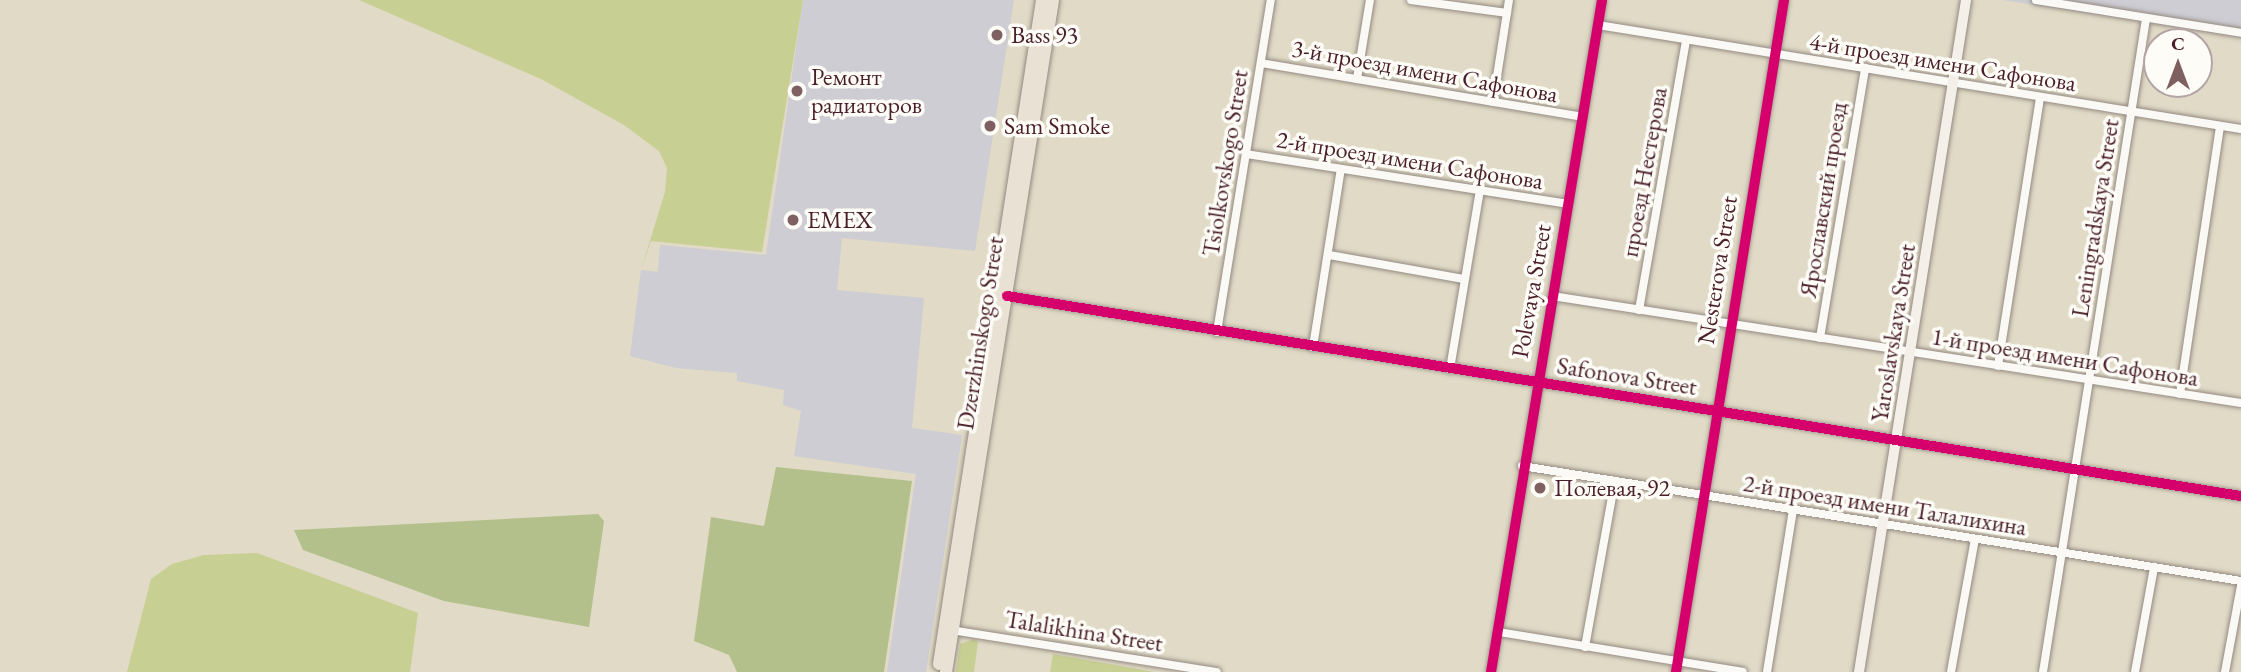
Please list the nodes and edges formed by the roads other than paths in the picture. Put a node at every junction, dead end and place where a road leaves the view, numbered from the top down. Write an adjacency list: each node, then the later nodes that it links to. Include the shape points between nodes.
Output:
1 (1042, 0): 60 (main road, Dzerzhinskogo Street)
2 (1053, 0): 33 (main road, Dzerzhinskogo Street)
3 (1271, 0): 17 (street, Tsiolkovskogo Street)
4 (1370, 0): 19 (street)
5 (1411, 0): 11 (street)
6 (1509, 0): 11 (street)
7 (1602, 0): 13 (street, Polevaya Street)
8 (1784, 0): 16 (street, Nesterova Street)
9 (1966, 0): 20 (street, Yaroslavskaya Street)
10 (2036, 0): 12 (street)
11 (1507, 13): 22 (street)
12 (2146, 19): 14 (street); 23 (street, Leningradskaya Street)
13 (1598, 26): 15 (street, 4-й проезд имени Сафонова); 24 (street, Polevaya Street)
14 (2241, 33)
15 (1686, 40): 16 (street, 4-й проезд имени Сафонова); 35 (street, проезд Нестерова)
16 (1773, 54): 18 (street, 4-й проезд имени Сафонова); 36 (street, Nesterova Street)
17 (1261, 63): 19 (street, 3-й проезд имени Сафонова); 27 (street, Tsiolkovskogo Street)
18 (1865, 68): 20 (street, 4-й проезд имени Сафонова); 38 (street, Ярославский проезд)
19 (1357, 79): 22 (street, 3-й проезд имени Сафонова)
20 (1954, 83): 21 (street, 4-й проезд имени Сафонова); 40 (street, Yaroslavskaya Street)
21 (2040, 97): 23 (street, 4-й проезд имени Сафонова); 41 (street)
22 (1493, 102): 24 (street, 3-й проезд имени Сафонова)
23 (2132, 112): 25 (street, 4-й проезд имени Сафонова); 43 (street, Leningradskaya Street)
24 (1583, 117): 30 (street, Polevaya Street)
25 (2220, 126): 26 (street, 4-й проезд имени Сафонова); 45 (street)
26 (2241, 129)
27 (1246, 154): 28 (street, 2-й проезд имени Сафонова); 37 (street, Tsiolkovskogo Street)
28 (1341, 169): 29 (street, 2-й проезд имени Сафонова); 31 (street)
29 (1479, 190): 30 (street, 2-й проезд имени Сафонова); 32 (street)
30 (1568, 204): 34 (street, Polevaya Street)
31 (1329, 256): 32 (street); 39 (street)
32 (1464, 279): 42 (street)
33 (1007, 296): 37 (street, Safonova Street); 60 (main road, Dzerzhinskogo Street)
34 (1552, 296): 35 (street, 1-й проезд имени Сафонова); 44 (street, Polevaya Street)
35 (1639, 310): 36 (street, 1-й проезд имени Сафонова)
36 (1730, 324): 38 (street, 1-й проезд имени Сафонова); 47 (street, Nesterova Street)
37 (1217, 332): 39 (street, Safonova Street)
38 (1820, 338): 40 (street, 1-й проезд имени Сафонова)
39 (1313, 347): 42 (street, Safonova Street)
40 (1911, 352): 41 (street, 1-й проезд имени Сафонова); 48 (street, Yaroslavskaya Street)
41 (1998, 366): 43 (street, 1-й проезд имени Сафонова)
42 (1450, 369): 44 (street, Safonova Street)
43 (2088, 380): 45 (street, 1-й проезд имени Сафонова); 50 (street, Leningradskaya Street)
44 (1537, 383): 47 (street, Safonova Street); 49 (street, Polevaya Street)
45 (2180, 394): 46 (street, 1-й проезд имени Сафонова)
46 (2241, 403)
47 (1715, 411): 48 (street, Safonova Street); 52 (street, Nesterova Street)
48 (1897, 441): 50 (street, Safonova Street); 55 (street, Yaroslavskaya Street)
49 (1522, 466): 51 (street, 2-й проезд имени Талалихина); 61 (street, Polevaya Street)
50 (2077, 470): 53 (street, Safonova Street); 57 (street, Leningradskaya Street)
51 (1615, 481): 52 (street, 2-й проезд имени Талалихина); 62 (street)
52 (1704, 495): 54 (street, 2-й проезд имени Талалихина); 63 (street, Nesterova Street)
53 (2241, 496)
54 (1793, 510): 55 (street, 2-й проезд имени Талалихина); 70 (street)
55 (1884, 524): 56 (street, 2-й проезд имени Талалихина); 71 (street, Yaroslavskaya Street)
56 (1975, 538): 57 (street, 2-й проезд имени Талалихина); 72 (street)
57 (2063, 553): 58 (street, 2-й проезд имени Талалихина); 73 (street, Leningradskaya Street)
58 (2154, 567): 59 (street, 2-й проезд имени Талалихина); 74 (street)
59 (2241, 583): 75 (street)
60 (949, 629): 64 (main road, Dzerzhinskogo Street); 65 (main road, Dzerzhinskogo Street); 66 (street, Talalikhina Street)
61 (1499, 632): 62 (street); 67 (street, Polevaya Street)
62 (1586, 647): 63 (street)
63 (1677, 661): 68 (street, Nesterova Street); 69 (street)
64 (937, 672)
65 (946, 672)
66 (1217, 672)
67 (1491, 672)
68 (1675, 672)
69 (1743, 672)
70 (1767, 672)
71 (1858, 672)
72 (1951, 672)
73 (2043, 672)
74 (2135, 672)
75 (2225, 672)

